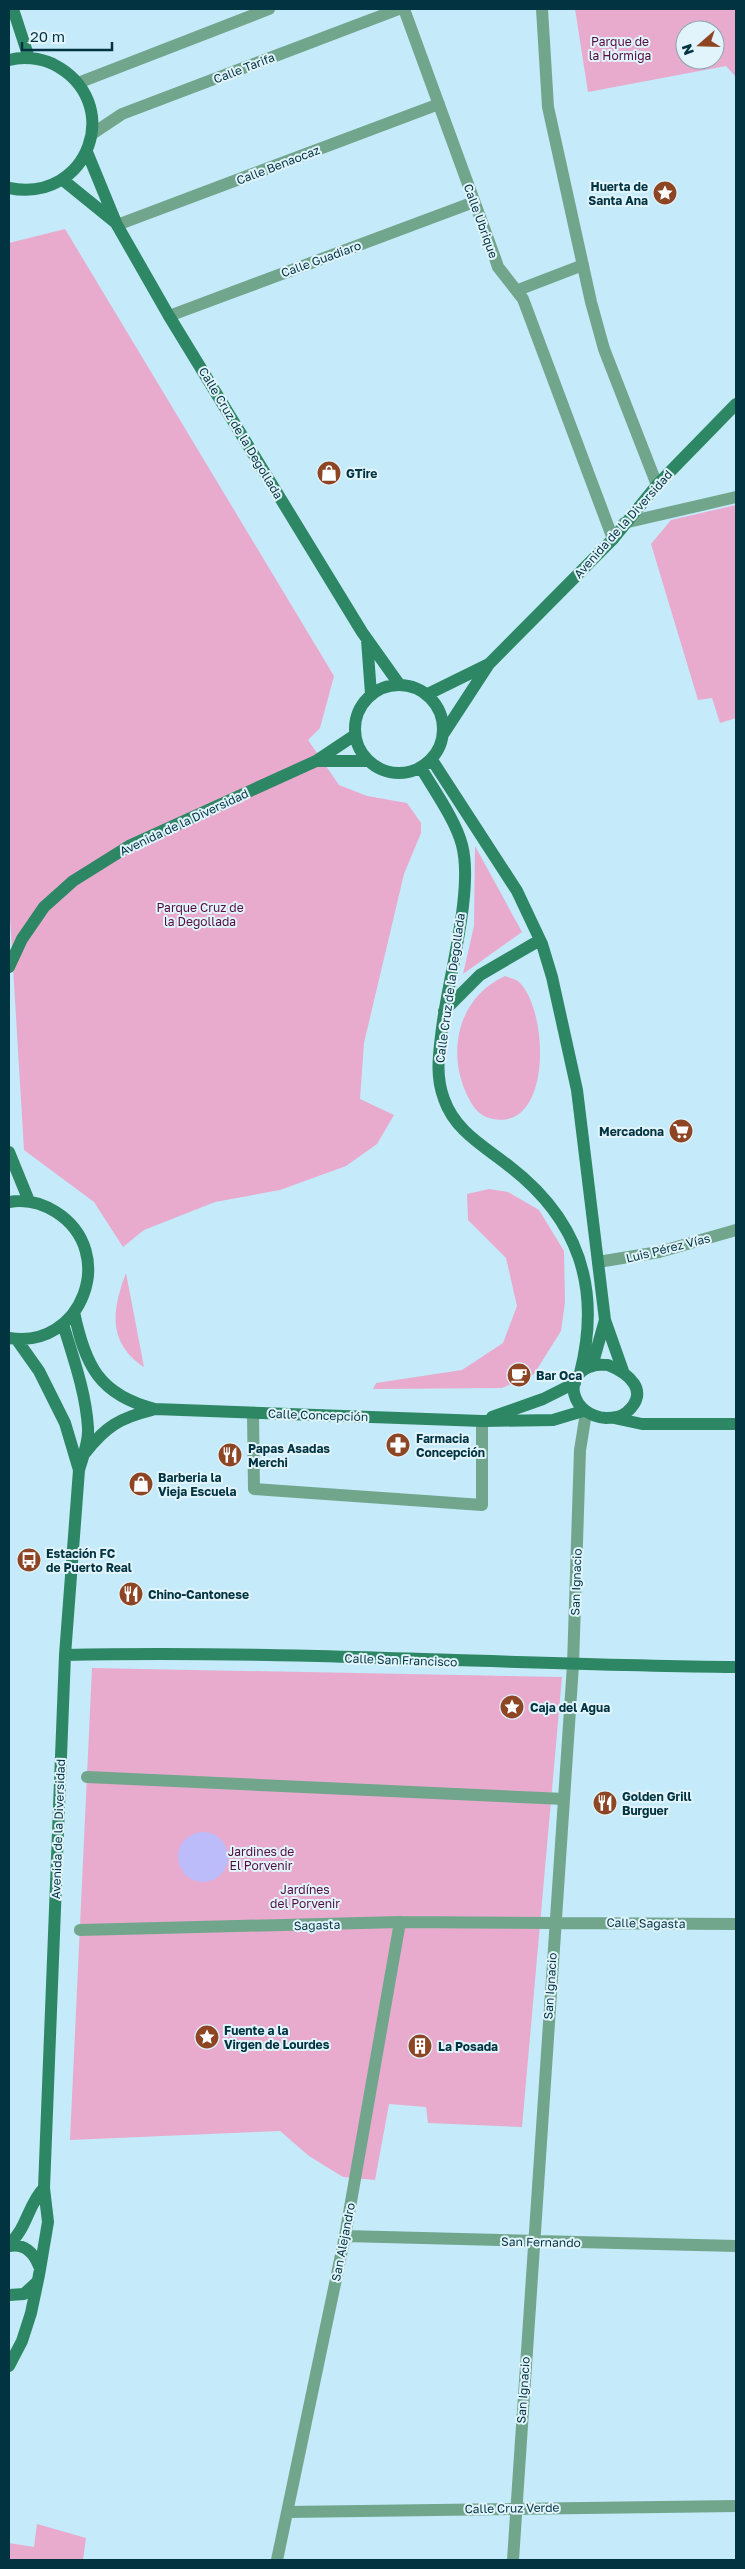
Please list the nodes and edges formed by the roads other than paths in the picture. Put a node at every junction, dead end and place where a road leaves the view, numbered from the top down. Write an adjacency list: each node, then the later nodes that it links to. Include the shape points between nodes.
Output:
1 (14, 9): 6 (street)
2 (269, 9): 8 (street)
3 (399, 9): 10 (street, Calle Tarifa, via 122,114)
4 (404, 9): 9 (street, Calle Ubrique)
5 (542, 9): 16 (street, via 548,107)
6 (28, 58): 7 (street); 8 (street, via 47,61)
7 (9, 60)
8 (78, 83): 10 (street, via 90,107)
9 (439, 104): 14 (street, Calle Ubrique); 15 (street, Calle Benaocaz)
10 (92, 134): 11 (street)
11 (87, 152): 12 (street, via 77,168); 15 (street, Calle Cruz de la Degollada)
12 (63, 180): 13 (street, via 44,189 24,191); 15 (street, Calle Cruz de la Degollada)
13 (9, 188)
14 (474, 202): 17 (street, Calle Ubrique, via 498,267); 18 (street, Calle Guadiaro)
15 (118, 225): 18 (street, Calle Cruz de la Degollada)
16 (583, 265): 17 (street); 20 (street, via 604,349)
17 (518, 290): 23 (street, Calle Ubrique)
18 (169, 316): 24 (street, Calle Cruz de la Degollada)
19 (736, 404): 20 (street, Avenida de la Diversidad)
20 (658, 485): 22 (street, Avenida de la Diversidad)
21 (736, 497): 22 (street)
22 (624, 523): 23 (street, Avenida de la Diversidad)
23 (613, 539): 25 (street, Avenida de la Diversidad)
24 (367, 640): 26 (street, Calle Cruz de la Degollada); 27 (street)
25 (489, 664): 28 (street, Avenida de la Diversidad); 29 (street, Avenida de la Diversidad)
26 (399, 684): 27 (street, via 384,686); 28 (street)
27 (371, 694): 30 (street, via 355,719)
28 (428, 694): 29 (street, via 438,706)
29 (444, 733): 31 (street)
30 (354, 735): 32 (street, Avenida de la Diversidad); 33 (street)
31 (432, 760): 34 (street); 35 (street, via 466,808 517,892)
32 (316, 761): 33 (street, Avenida de la Diversidad); 36 (street, Avenida de la Diversidad, via 130,846 74,881 44,907 22,939)
33 (368, 761): 34 (street, via 393,773)
34 (421, 768): 37 (street, Calle Cruz de la Degollada, via 457,831 464,855 464,890)
35 (540, 940): 37 (street, via 480,975); 42 (street, via 568,1042)
36 (9, 967)
37 (444, 1011): 49 (street, Calle Cruz de la Degollada, via 438,1080 450,1112 462,1129 522,1176 547,1202 574,1242 588,1315 584,1356)
38 (9, 1152): 39 (street)
39 (29, 1201): 40 (street); 43 (street, via 47,1206 63,1216 76,1230 85,1248 87,1285)
40 (9, 1202)
41 (736, 1230): 42 (street, Luis Pérez Vías, via 659,1252)
42 (598, 1262): 44 (street)
43 (74, 1312): 45 (street); 50 (street, Calle Concepción, via 85,1356 104,1383 124,1400)
44 (606, 1320): 47 (street); 48 (street)
45 (63, 1324): 46 (street, via 37,1338); 56 (street, Avenida de la Diversidad, via 88,1428)
46 (13, 1339): 57 (street, Avenida de la Diversidad, via 40,1371 65,1423)
47 (592, 1366): 48 (street, via 608,1365); 49 (street)
48 (623, 1371): 53 (street, via 633,1379 636,1391 634,1404 626,1413)
49 (577, 1378): 51 (street, via 576,1403); 54 (street, Calle Concepción, via 543,1399)
50 (155, 1409): 52 (street, Calle Concepción); 56 (street, Calle Concepción, via 115,1422 101,1432)
51 (585, 1412): 53 (street); 54 (street, Calle Concepción, via 553,1420); 59 (street, San Ignacio, via 580,1450)
52 (253, 1413): 54 (street, Calle Concepción); 54 (street, via 254,1489 482,1505)
53 (614, 1418): 55 (street, via 642,1424)
54 (482, 1421)
55 (736, 1424)
56 (84, 1454): 57 (street, Avenida de la Diversidad)
57 (78, 1470): 58 (street, Avenida de la Diversidad)
58 (65, 1655): 59 (street, Calle San Francisco); 67 (street, Avenida de la Diversidad)
59 (573, 1665): 60 (street, Calle San Francisco); 62 (street, San Ignacio)
60 (736, 1667)
61 (87, 1777): 62 (street)
62 (564, 1799): 64 (street, San Ignacio)
63 (400, 1922): 64 (street, Sagasta); 66 (street, Sagasta); 68 (street, San Alejandro)
64 (555, 1922): 65 (street, Calle Sagasta); 69 (street, San Ignacio)
65 (736, 1924)
66 (80, 1930)
67 (44, 2188): 70 (street, via 36,2196 20,2232); 72 (street, Avenida de la Diversidad, via 48,2222)
68 (345, 2236): 69 (street, San Fernando); 78 (street, San Alejandro)
69 (533, 2242): 71 (street, San Fernando); 77 (street, San Ignacio)
70 (9, 2245): 72 (street, via 30,2251)
71 (736, 2246)
72 (39, 2266): 73 (street, Avenida de la Diversidad)
73 (36, 2283): 74 (street, via 24,2294); 75 (street, Avenida de la Diversidad, via 22,2341)
74 (9, 2295)
75 (9, 2366)
76 (736, 2506): 77 (street, Calle Cruz Verde)
77 (516, 2508): 78 (street, Calle Cruz Verde); 80 (street, San Ignacio)
78 (287, 2512): 79 (street, San Alejandro)
79 (277, 2560)
80 (513, 2560)

